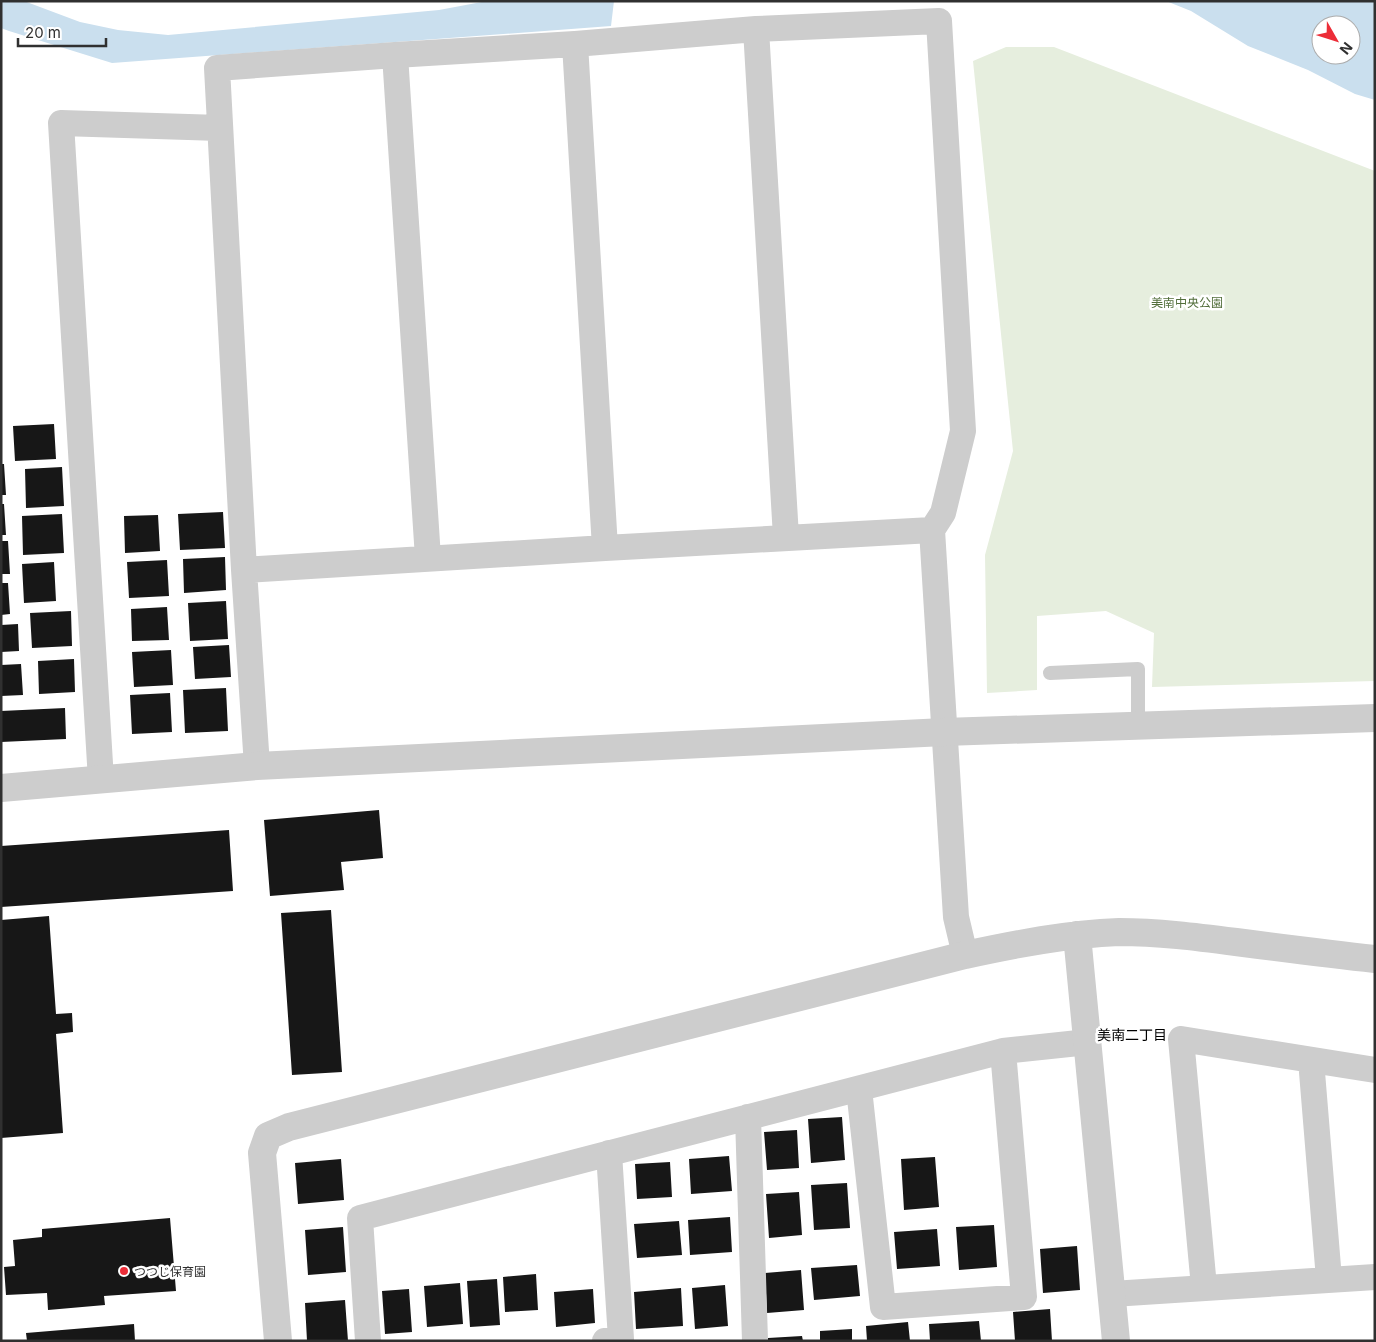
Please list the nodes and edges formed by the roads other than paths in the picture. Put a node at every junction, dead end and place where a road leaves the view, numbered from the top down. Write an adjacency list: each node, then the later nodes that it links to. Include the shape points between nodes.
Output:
1 (756, 29): 2 (street); 5 (street, via 939,20 963,431 943,514); 6 (street)
2 (575, 44): 3 (street); 7 (street)
3 (395, 55): 4 (street, via 217,68); 8 (street)
4 (220, 128): 9 (street); 15 (street, via 61,123)
5 (932, 530): 6 (street); 13 (street)
6 (786, 537): 7 (street)
7 (605, 548): 8 (street)
8 (428, 558): 9 (street)
9 (244, 570): 14 (street)
10 (1050, 673): 12 (lane, via 1138,669)
11 (1375, 718): 12 (street)
12 (1138, 726): 13 (street)
13 (944, 732): 14 (street); 18 (street, via 956,917)
14 (256, 766): 15 (street)
15 (101, 780): 16 (street)
16 (1, 788)
17 (1077, 935): 18 (street); 19 (street, via 1163,933); 20 (street)
18 (966, 955): 31 (street, via 299,1125 268,1136 262,1153)
19 (1375, 959)
20 (1088, 1042): 21 (street); 30 (street)
21 (1003, 1052): 24 (street); 24 (street, via 1024,1297 883,1307)
22 (1311, 1060): 23 (street); 28 (street); 29 (street, via 1181,1039)
23 (1375, 1070)
24 (859, 1089): 25 (street)
25 (748, 1117): 26 (street); 34 (street)
26 (609, 1153): 32 (street, via 360,1218); 33 (street, via 621,1339)
27 (1375, 1276): 28 (street)
28 (1329, 1280): 29 (street)
29 (1204, 1287): 30 (street)
30 (1112, 1294): 35 (street)
31 (278, 1341)
32 (368, 1341)
33 (605, 1341)
34 (755, 1341)
35 (1116, 1341)

